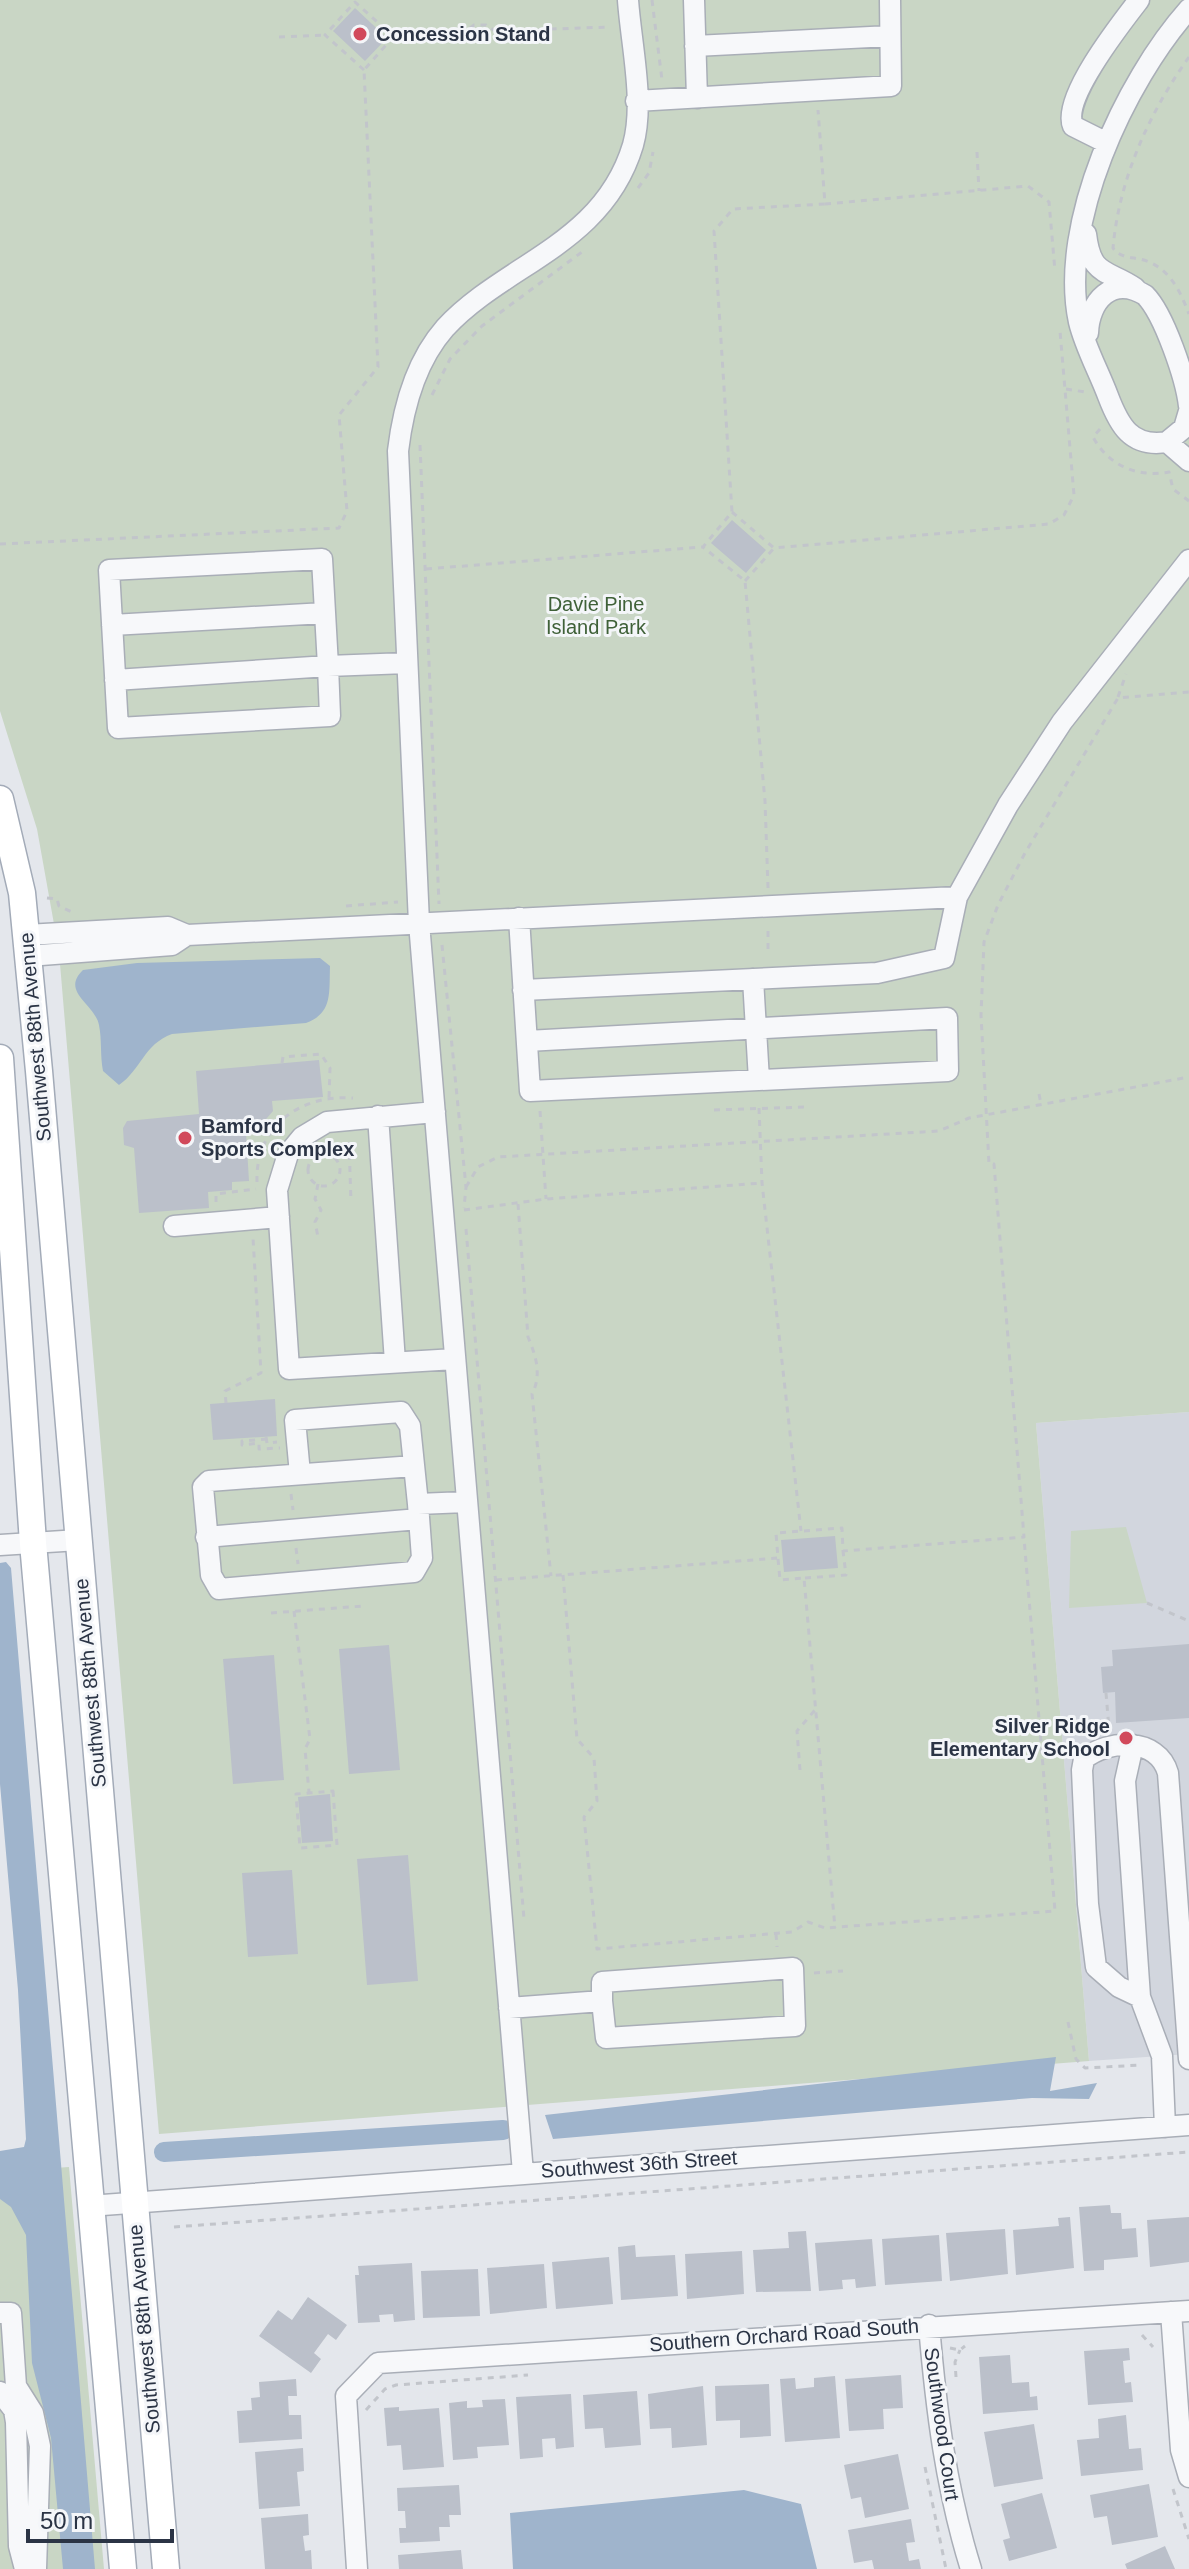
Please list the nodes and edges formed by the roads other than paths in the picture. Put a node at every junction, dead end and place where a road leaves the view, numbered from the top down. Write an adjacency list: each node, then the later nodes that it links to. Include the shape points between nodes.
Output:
1 (628, 0): 9 (street)
2 (694, 0): 7 (street)
3 (890, 0): 6 (street)
4 (1139, 0): 10 (street, via 1100,54 1070,114 1073,126)
5 (1189, 9): 10 (street, via 1145,69)
6 (890, 36): 7 (street); 8 (street, via 891,86)
7 (695, 46): 8 (street)
8 (697, 98): 9 (street)
9 (636, 101): 20 (street, via 633,143 617,181 590,216 557,247 446,328 430,349 402,419 398,451)
10 (1107, 143): 11 (street)
11 (1085, 217): 12 (street, via 1097,267); 13 (street, via 1077,302)
12 (1139, 291): 13 (street, via 1111,292 1096,300 1089,317); 14 (street, via 1156,310)
13 (1090, 349): 15 (street, via 1119,425 1142,441)
14 (1189, 408): 15 (street, via 1184,428)
15 (1167, 442): 16 (street)
16 (1189, 461)
17 (1189, 560): 24 (street, via 1062,722)
18 (325, 613): 19 (street); 19 (street, via 322,559 109,570); 21 (street)
19 (112, 625): 22 (street)
20 (407, 663): 21 (street); 26 (street)
21 (328, 666): 22 (street); 22 (street, via 330,716 118,728)
22 (115, 680)
23 (0, 799): 27 (main road, Southwest 88th Avenue, via 22,893)
24 (957, 897): 25 (street); 28 (street, via 944,958 877,973)
25 (519, 918): 26 (street); 29 (street)
26 (419, 923): 27 (street, via 187,935 172,945); 34 (street)
27 (27, 945): 45 (main road, Southwest 88th Avenue)
28 (753, 979): 29 (street); 30 (street)
29 (523, 990): 31 (street)
30 (756, 1028): 31 (street); 33 (street); 33 (street, via 947,1018 948,1071)
31 (527, 1041): 33 (street, via 530,1091)
32 (0, 1058): 46 (main road, Southwest 88th Avenue)
33 (759, 1080)
34 (435, 1112): 35 (street); 38 (street)
35 (378, 1116): 36 (street, via 327,1122 293,1145 278,1178); 39 (street)
36 (279, 1217): 37 (street); 39 (street, via 289,1369)
37 (174, 1226)
38 (455, 1359): 39 (street); 42 (street)
39 (395, 1362)
40 (414, 1466): 41 (street); 41 (street, via 410,1426 401,1412 295,1420); 43 (street)
41 (295, 1480): 44 (street, via 209,1481 203,1487)
42 (466, 1502): 43 (street); 51 (street)
43 (418, 1512): 44 (street); 44 (street, via 422,1558 414,1572 219,1589 211,1575)
44 (206, 1537)
45 (79, 1540): 46 (street); 56 (main road, Southwest 88th Avenue)
46 (33, 1543): 47 (street); 57 (main road, Southwest 88th Avenue)
47 (0, 1545)
48 (1133, 1745): 49 (street, via 1125,1781); 49 (street, via 1097,1748 1084,1759 1082,1770 1096,1967); 52 (street, via 1157,1753 1168,1773)
49 (1140, 1997): 54 (street, via 1162,2056)
50 (602, 2001): 50 (street, via 606,2038 795,2026 793,1968 602,1982); 51 (street)
51 (509, 2008): 55 (street)
52 (1189, 2059)
53 (1189, 2125): 54 (street, Southwest 36th Street)
54 (1165, 2127): 55 (street, Southwest 36th Street)
55 (523, 2173): 56 (street, Southwest 36th Street)
56 (133, 2202): 57 (street, Southwest 36th Street); 66 (main road, Southwest 88th Avenue)
57 (89, 2206): 65 (main road, Southwest 88th Avenue)
58 (1180, 2312): 60 (street, Southern Orchard Road South); 62 (street, via 1181,2450)
59 (0, 2313): 64 (street, via 11,2313 16,2386 33,2413 40,2446)
60 (929, 2325): 67 (street, Southern Orchard Road South, via 378,2363 346,2396); 68 (street, Southwood Court, via 937,2421 954,2515)
61 (0, 2392): 63 (street, via 16,2422 19,2546)
62 (1189, 2477)
63 (25, 2569)
64 (36, 2569)
65 (123, 2569)
66 (166, 2569)
67 (357, 2569)
68 (971, 2569)

